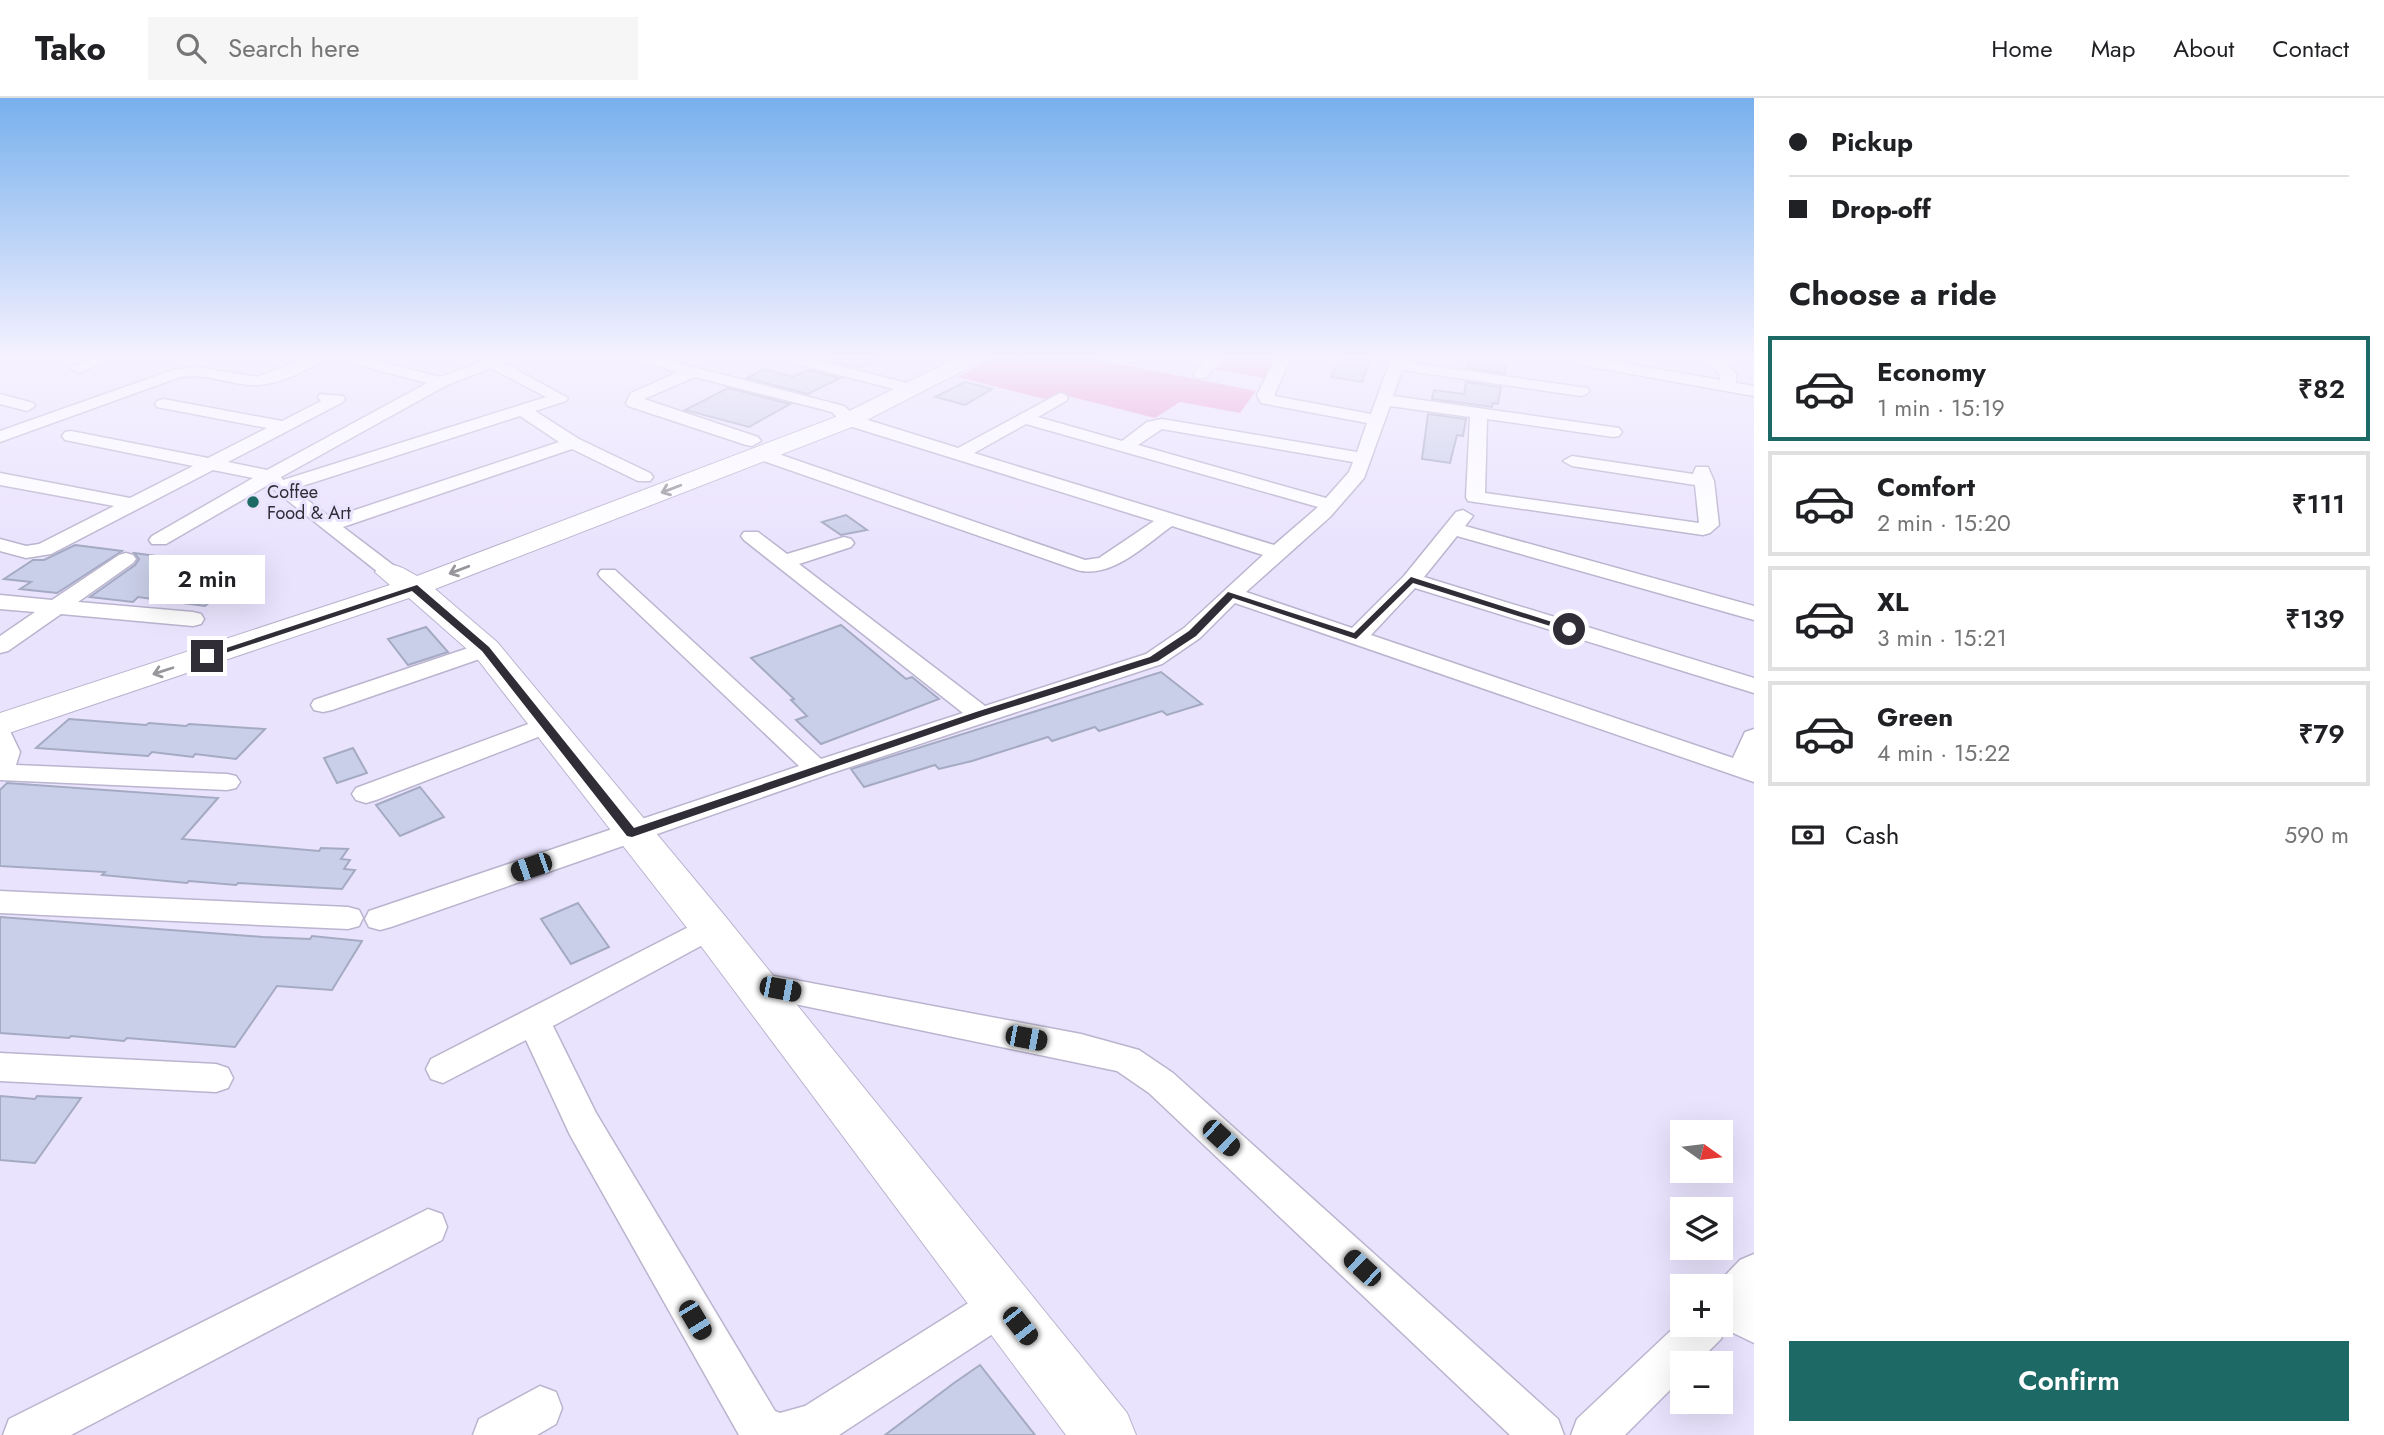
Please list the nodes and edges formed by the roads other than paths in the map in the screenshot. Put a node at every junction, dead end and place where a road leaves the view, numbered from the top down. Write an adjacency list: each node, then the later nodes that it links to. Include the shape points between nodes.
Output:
1 (43, 421): 18 (street)
2 (259, 421): 15 (street)
3 (293, 421): 15 (street)
4 (376, 421): 28 (street)
5 (487, 421): 28 (street)
6 (539, 421): 19 (street)
7 (685, 421): 20 (street)
8 (824, 421): 20 (street)
9 (865, 421): 22 (street)
10 (1018, 421): 22 (street)
11 (1036, 421): 21 (street)
12 (1377, 421): 23 (street)
13 (1479, 421): 29 (street)
14 (1538, 421): 16 (street)
15 (284, 426): 25 (street)
16 (1613, 432)
17 (71, 436): 25 (street)
18 (0, 437)
19 (573, 443): 26 (street); 33 (street)
20 (756, 447): 26 (street); 32 (street, via 1084,566 1105,563); 43 (street, one-way to 43)
21 (1125, 447): 23 (street, via 1162,424); 31 (street)
22 (958, 455): 32 (street)
23 (1364, 459): 31 (street, via 1358,474)
24 (1572, 461): 29 (street, via 1703,476 1709,525 1703,529)
25 (211, 463): 28 (street); 30 (street)
26 (644, 477): 43 (street)
27 (0, 479): 30 (street)
28 (275, 482): 33 (street); 36 (street)
29 (1475, 497): 34 (street)
30 (132, 504): 38 (street, via 44,550 26,552)
31 (1330, 505): 39 (street)
32 (1170, 519): 39 (street)
33 (329, 525): 43 (street)
34 (1454, 529): 44 (street); 48 (street)
35 (751, 536): 41 (street)
36 (159, 540)
37 (844, 543): 41 (street)
38 (0, 545)
39 (1278, 553): 45 (street)
40 (126, 559): 47 (street)
41 (783, 562): 56 (street)
42 (608, 574): 60 (street)
43 (402, 579): 52 (street); 54 (street); 59 (street, one-way to 59)
44 (1411, 580): 50 (street); 53 (street)
45 (1231, 594): 50 (street); 56 (street, via 1192,634 1154,659)
46 (0, 602): 47 (street)
47 (56, 608): 49 (street); 51 (street)
48 (1754, 612)
49 (193, 619)
50 (1356, 636): 61 (street)
51 (0, 646)
52 (486, 649): 55 (street); 57 (street)
53 (1754, 686)
54 (0, 699)
55 (323, 705)
56 (980, 714): 60 (street)
57 (547, 725): 63 (street); 64 (street)
58 (1754, 737): 61 (street)
59 (1, 755): 62 (street)
60 (817, 769): 64 (street)
61 (1748, 772)
62 (227, 782)
63 (366, 794)
64 (632, 833): 67 (street); 68 (street)
65 (0, 902): 66 (street)
66 (348, 918)
67 (380, 919)
68 (710, 928): 69 (street); 70 (street)
69 (753, 984): 76 (street); 84 (street, via 1127,1060 1161,1083)
70 (534, 1021): 72 (street); 82 (street, via 583,1124 681,1297 761,1430)
71 (0, 1068): 73 (street)
72 (443, 1069)
73 (216, 1079)
74 (428, 1227): 80 (street)
75 (1754, 1273): 77 (street)
76 (1003, 1304): 82 (street, via 815,1425); 83 (street)
77 (1733, 1306)
78 (1702, 1337): 85 (street)
79 (540, 1408): 81 (street)
80 (25, 1435)
81 (495, 1435)
82 (780, 1435)
83 (1105, 1435)
84 (1542, 1435)
85 (1592, 1435)

